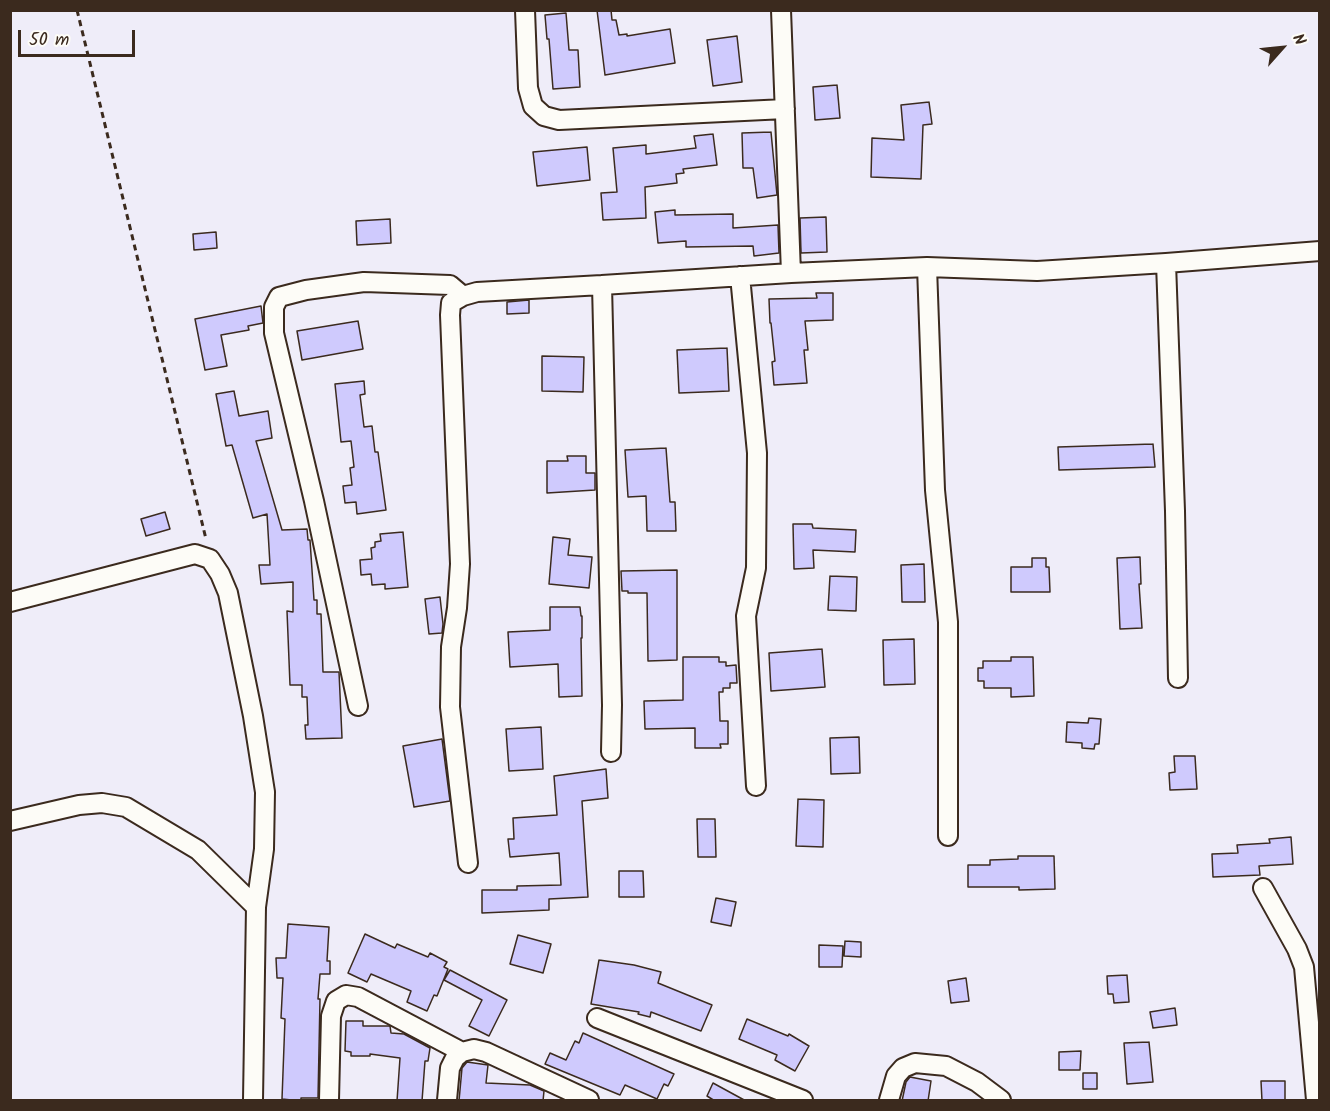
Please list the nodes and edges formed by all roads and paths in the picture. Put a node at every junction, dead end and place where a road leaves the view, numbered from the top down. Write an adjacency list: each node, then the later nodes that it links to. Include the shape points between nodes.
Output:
1 (77, 10): 12 (path)
2 (525, 10): 4 (street, via 528,88 533,106 544,116 559,120)
3 (782, 10): 4 (street)
4 (785, 109): 8 (street)
5 (1320, 251): 6 (street)
6 (1166, 263): 7 (street, via 1037,271); 14 (street)
7 (927, 267): 8 (street); 19 (street, via 935,490 948,622)
8 (791, 273): 9 (street)
9 (740, 276): 10 (street); 17 (street, via 757,453 756,568 746,616)
10 (602, 285): 11 (street); 16 (street)
11 (463, 296): 15 (street, via 450,285 364,282 279,297 274,307 277,343); 20 (street, via 452,303 450,315 460,564 451,647 450,707)
12 (210, 559): 13 (street, via 195,554 174,558); 22 (street, via 228,593 265,792 264,849)
13 (10, 602)
14 (1178, 678)
15 (358, 706)
16 (611, 752)
17 (756, 786)
18 (10, 821): 22 (street, via 79,805 126,807 198,850)
19 (948, 836)
20 (468, 863)
21 (1263, 888): 32 (street, via 1304,967)
22 (256, 908): 25 (street)
23 (597, 1018): 29 (street)
24 (462, 1052): 26 (street, via 358,997 346,995 336,1001 332,1016); 27 (street, via 450,1068); 28 (street, via 486,1052)
25 (253, 1101)
26 (329, 1101)
27 (447, 1101)
28 (589, 1101)
29 (803, 1101)
30 (889, 1101): 31 (street, via 896,1076 915,1063 946,1066 977,1082)
31 (1001, 1101)
32 (1316, 1101)

